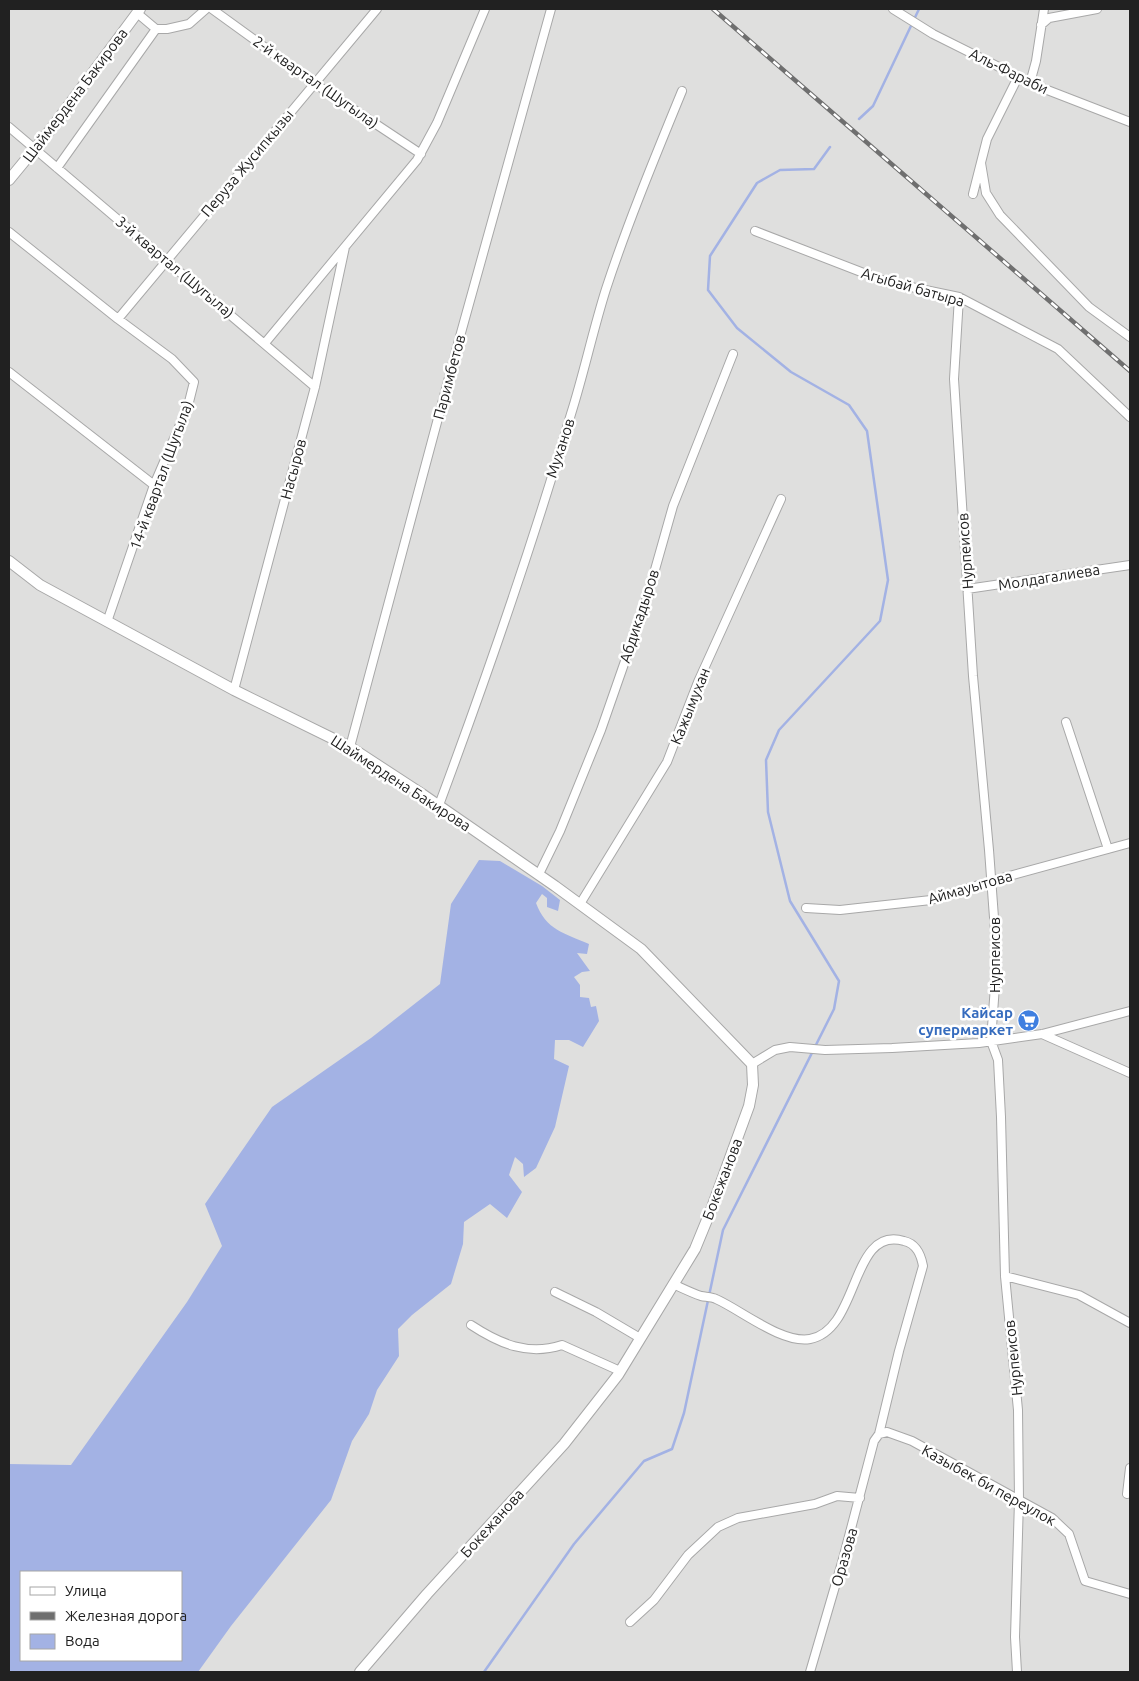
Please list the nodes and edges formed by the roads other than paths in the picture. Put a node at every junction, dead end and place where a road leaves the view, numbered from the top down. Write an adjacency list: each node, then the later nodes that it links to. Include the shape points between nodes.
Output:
1 (206, 9): 11 (street, via 189,24)
2 (212, 9): 13 (street, 2-й квартал (Шугыла))
3 (377, 9): 13 (street, Перуза Жусипкызы)
4 (485, 9): 19 (street)
5 (551, 9): 44 (street, Паримбетов, via 458,340)
6 (893, 9): 12 (street, Аль-Фараби, via 932,34)
7 (1044, 9): 10 (street)
8 (1097, 9): 10 (street, via 1049,18)
9 (139, 11): 11 (street); 18 (street, Шаймердена Бакирова)
10 (1041, 26): 14 (street)
11 (156, 29): 21 (street)
12 (1018, 77): 14 (street, Аль-Фараби); 20 (street, via 988,139)
13 (314, 83): 19 (street, 2-й квартал (Шугыла)); 27 (street, Перуза Жусипкызы)
14 (1030, 83): 16 (street, Аль-Фараби)
15 (682, 91): 45 (street, Муханов, via 633,212 606,291 530,545 482,690)
16 (1130, 122)
17 (9, 127): 18 (street, 3-й квартал (Шугыла))
18 (34, 149): 21 (street, 3-й квартал (Шугыла)); 22 (street, Шаймердена Бакирова)
19 (421, 154): 26 (street)
20 (981, 164): 23 (street); 30 (street, via 986,193 1000,215 1089,307)
21 (57, 168): 27 (street, 3-й квартал (Шугыла))
22 (9, 180)
23 (973, 194)
24 (9, 232): 29 (street, 14-й квартал (Шугыла))
25 (755, 232): 28 (street, Агыбай батыра, via 887,282)
26 (345, 247): 31 (street); 34 (street, Насыров)
27 (166, 260): 29 (street, Перуза Жусипкызы); 31 (street, 3-й квартал (Шугыла))
28 (959, 297): 35 (street, Агыбай батыра, via 1058,349); 40 (street, Нурпеисов, via 954,380)
29 (118, 319): 36 (street, 14-й квартал (Шугыла), via 172,359 194,382 188,406)
30 (1130, 337)
31 (265, 343): 34 (street, 3-й квартал (Шугыла))
32 (733, 354): 48 (street, Абдикадыров, via 673,506 647,598 601,730)
33 (9, 372): 36 (street)
34 (315, 387): 42 (street, Насыров)
35 (1130, 417)
36 (154, 485): 41 (street, 14-й квартал (Шугыла))
37 (781, 499): 50 (street, Кажымухан, via 698,682 668,762)
38 (9, 561): 41 (street, Шаймердена Бакирова, via 40,585)
39 (1130, 564): 40 (street, Молдагалиева)
40 (967, 588): 49 (street, Нурпеисов)
41 (107, 622): 42 (street, Шаймердена Бакирова)
42 (234, 690): 44 (street, Шаймердена Бакирова)
43 (1066, 722): 47 (street)
44 (350, 747): 45 (street, Шаймердена Бакирова)
45 (439, 805): 48 (street, Шаймердена Бакирова)
46 (1130, 843): 47 (street, Аймауытова)
47 (1108, 849): 49 (street, Аймауытова)
48 (539, 874): 50 (street, Шаймердена Бакирова)
49 (991, 881): 51 (street, Аймауытова, via 932,900 840,910); 54 (street, Нурпеисов, via 997,958)
50 (580, 904): 55 (street, Шаймердена Бакирова, via 641,950)
51 (806, 908)
52 (1130, 1011): 53 (street)
53 (1042, 1034): 54 (street); 56 (street)
54 (991, 1041): 55 (street, via 892,1048 825,1050 790,1047 775,1050); 57 (street, Нурпеисов, via 998,1060 1002,1117)
55 (752, 1064): 58 (street, Бокежанова, via 749,1106 695,1249)
56 (1130, 1073)
57 (1005, 1276): 60 (street, via 1079,1295); 68 (street, Нурпеисов, via 1018,1410)
58 (673, 1284): 62 (street, Бокежанова); 64 (street, via 716,1299 751,1320 788,1336 810,1339 824,1334 845,1309 871,1250 892,1239 912,1244 921,1255 923,1266)
59 (555, 1292): 62 (street)
60 (1130, 1323)
61 (471, 1325): 63 (street, via 491,1338 528,1350 548,1350 562,1345)
62 (640, 1338): 63 (street, Бокежанова)
63 (620, 1371): 71 (street, Бокежанова, via 564,1444)
64 (879, 1434): 67 (street, Оразова, via 874,1441); 68 (street, Казыбек би переулок, via 887,1432 912,1442)
65 (1130, 1468): 66 (street)
66 (1127, 1494)
67 (860, 1498): 70 (street, via 837,1496 816,1504 738,1518 718,1527 688,1556 654,1600); 72 (street, Оразова)
68 (1019, 1500): 69 (street, Казыбек би переулок, via 1052,1518 1069,1534 1085,1581); 73 (street, Нурпеисов)
69 (1130, 1594)
70 (630, 1622)
71 (360, 1672)
72 (810, 1672)
73 (1017, 1672)

